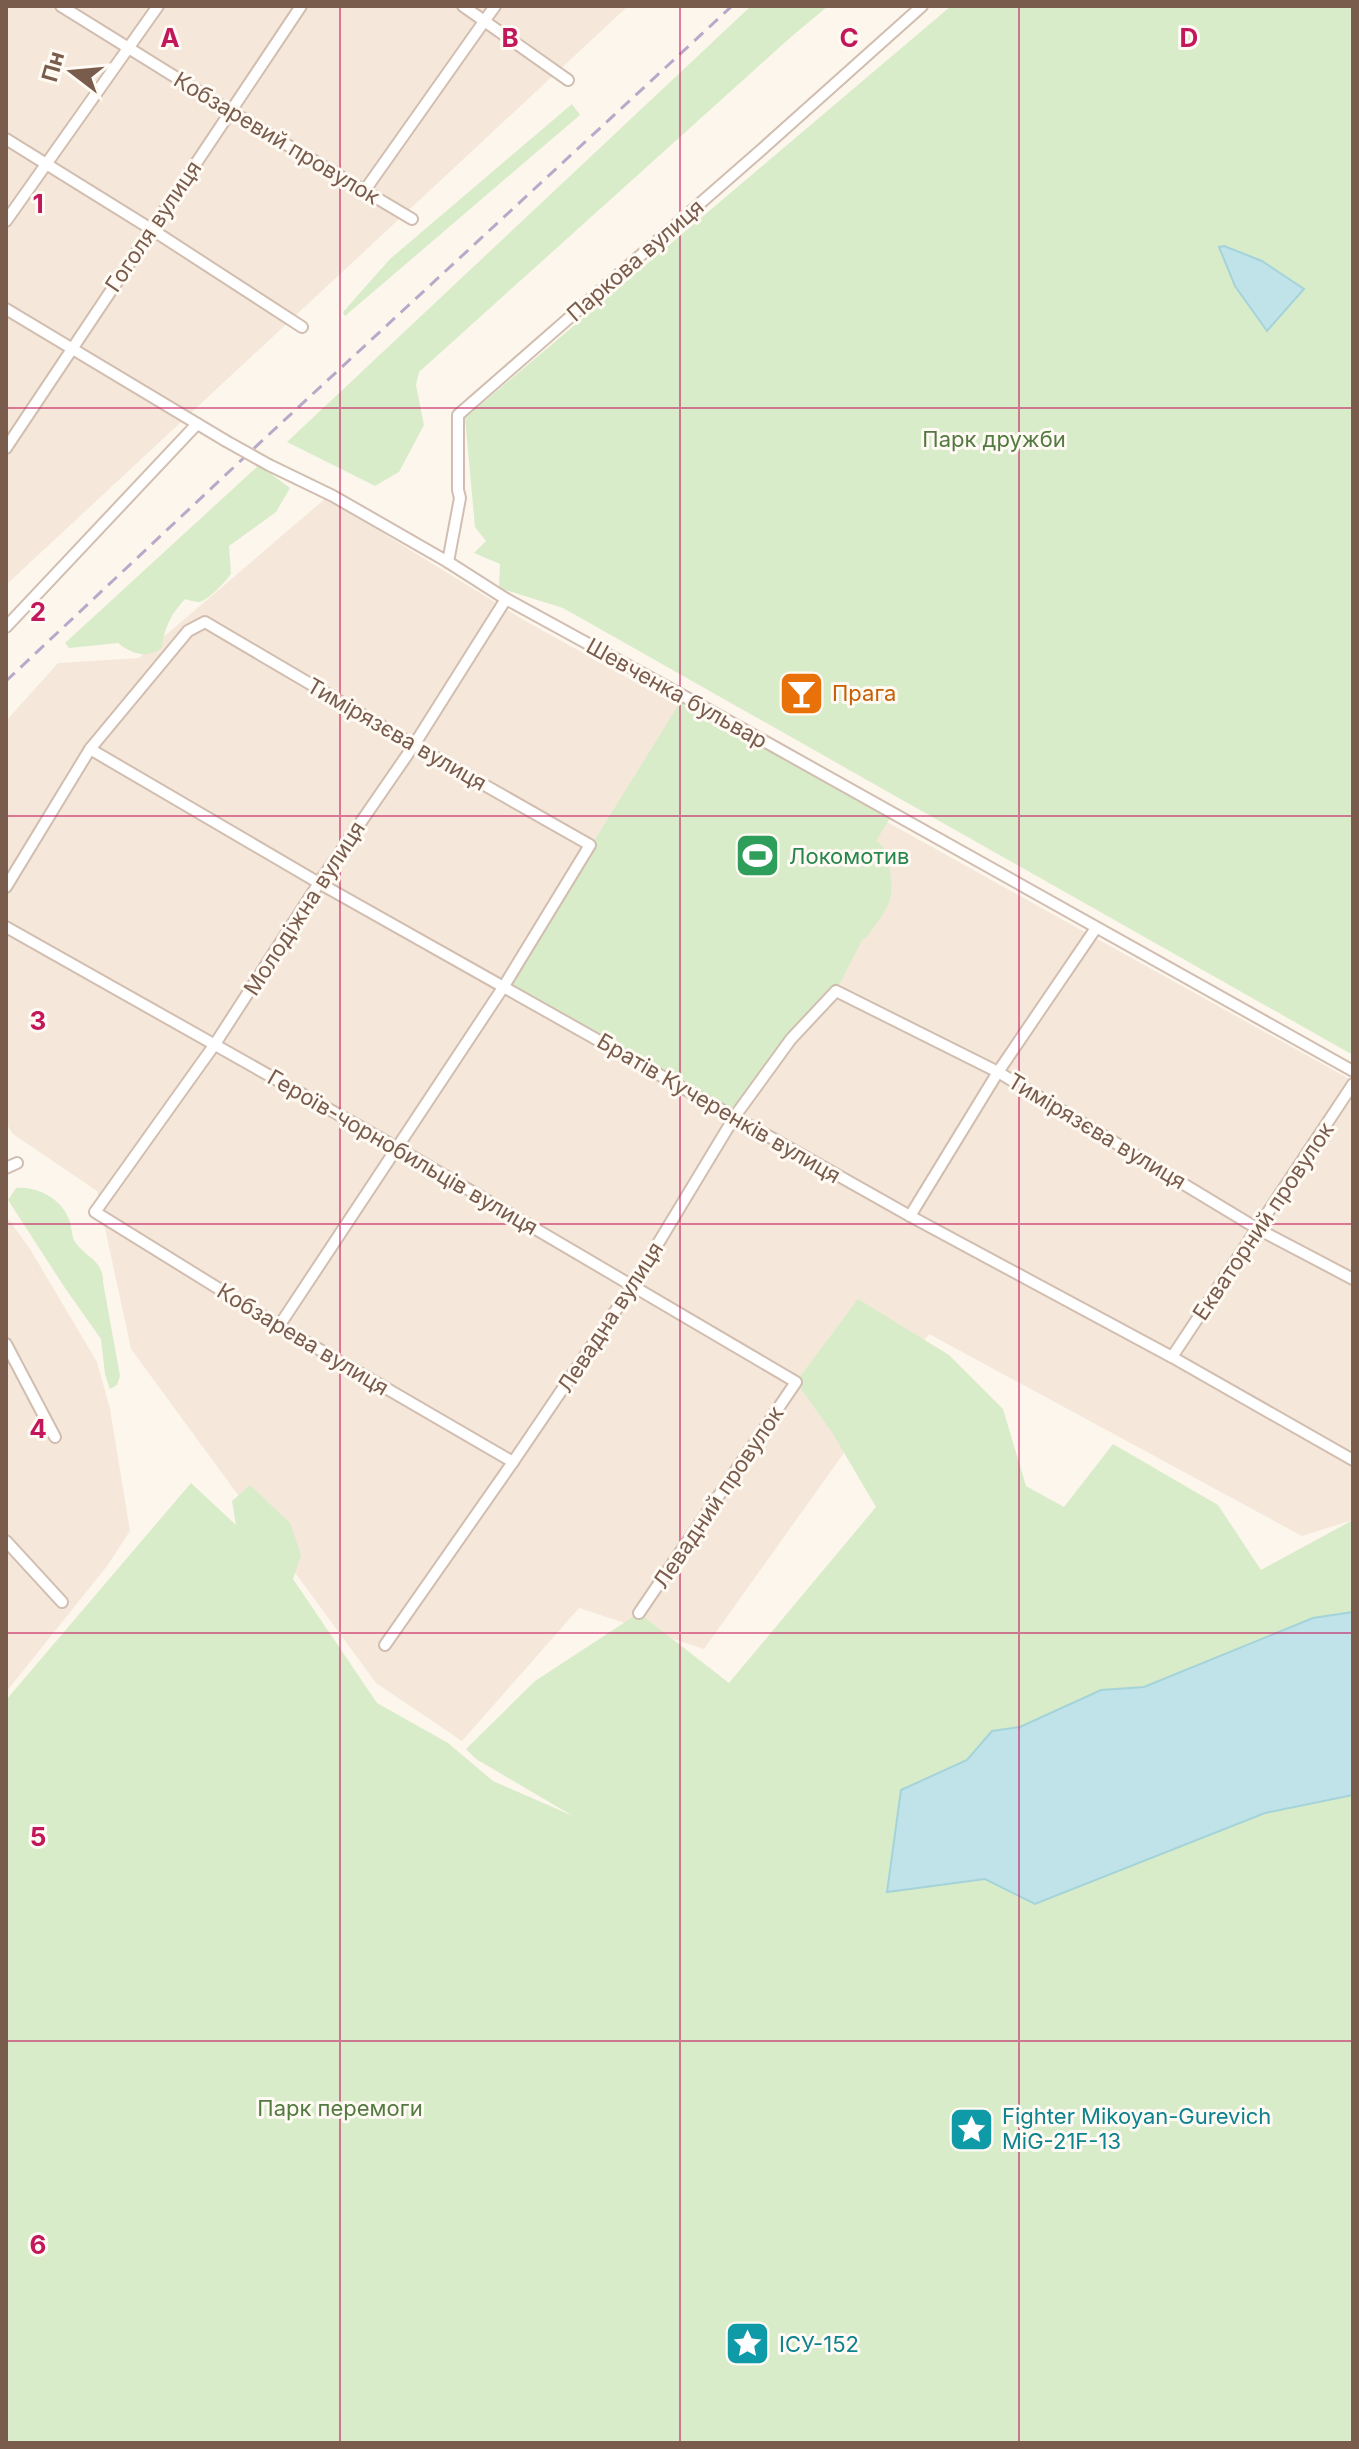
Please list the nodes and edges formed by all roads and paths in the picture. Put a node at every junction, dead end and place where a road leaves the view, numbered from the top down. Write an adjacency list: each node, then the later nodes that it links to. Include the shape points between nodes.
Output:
1 (61, 6): 8 (street, Кобзаревий провулок)
2 (158, 6): 8 (street)
3 (301, 6): 10 (street, Гоголя вулиця)
4 (463, 6): 7 (street)
5 (495, 6): 7 (street)
6 (922, 6): 22 (street, Паркова вулиця, via 458,415 460,498)
7 (486, 21): 9 (street); 13 (street)
8 (129, 46): 10 (street, Кобзаревий провулок); 12 (street)
9 (568, 80)
10 (230, 111): 13 (street, Кобзаревий провулок); 16 (street, Гоголя вулиця)
11 (6, 139): 12 (street)
12 (47, 163): 15 (street); 16 (street)
13 (365, 190): 14 (street, Кобзаревий провулок)
14 (412, 219)
15 (6, 221)
16 (151, 229): 18 (street); 19 (street, Гоголя вулиця)
17 (6, 309): 19 (street, Шевченка бульвар)
18 (302, 327)
19 (72, 347): 20 (street, Шевченка бульвар); 21 (street, Гоголя вулиця)
20 (197, 424): 22 (street, Шевченка бульвар, bridge); 24 (street)
21 (6, 448)
22 (448, 562): 23 (street, Шевченка бульвар)
23 (506, 599): 25 (street, Молодіжна вулиця); 30 (street, Шевченка бульвар)
24 (6, 627)
25 (414, 745): 26 (street, Тимірязєва вулиця, via 205,622 188,631); 27 (street, Молодіжна вулиця); 31 (street, Тимірязєва вулиця, via 590,845)
26 (90, 749): 27 (street, Братів Кучеренків вулиця); 28 (street)
27 (319, 883): 31 (street, Братів Кучеренків вулиця); 33 (street, Молодіжна вулиця)
28 (6, 887)
29 (6, 927): 33 (street, Героїв-чорнобильців вулиця)
30 (1096, 928): 34 (street, Шевченка бульвар); 35 (street)
31 (504, 986): 37 (street, Братів Кучеренків вулиця); 38 (street)
32 (836, 991): 35 (street, Тимірязєва вулиця); 37 (street, Левадна вулиця, via 791,1039)
33 (215, 1044): 38 (street, Героїв-чорнобильців вулиця); 39 (street, Молодіжна вулиця)
34 (1353, 1071)
35 (998, 1072): 40 (street); 41 (street, Тимірязєва вулиця)
36 (1353, 1084): 41 (street, Екваторний провулок)
37 (735, 1116): 40 (street, Братів Кучеренків вулиця); 43 (street, Левадна вулиця)
38 (396, 1147): 43 (street, Героїв-чорнобильців вулиця); 44 (street)
39 (95, 1212): 44 (street, Кобзарева вулиця)
40 (910, 1216): 46 (street, Братів Кучеренків вулиця)
41 (1258, 1229): 42 (street, Тимірязєва вулиця); 46 (street, Екваторний провулок)
42 (1353, 1279)
43 (633, 1285): 47 (street, Героїв-чорнобильців вулиця); 50 (street, Левадна вулиця)
44 (279, 1326): 50 (street, Кобзарева вулиця)
45 (6, 1344): 48 (street)
46 (1172, 1357): 49 (street, Братів Кучеренків вулиця)
47 (796, 1382): 53 (street, Левадний провулок)
48 (55, 1437)
49 (1353, 1460)
50 (513, 1462): 54 (street, Левадна вулиця)
51 (6, 1541): 52 (street)
52 (62, 1602)
53 (639, 1613)
54 (385, 1645)

